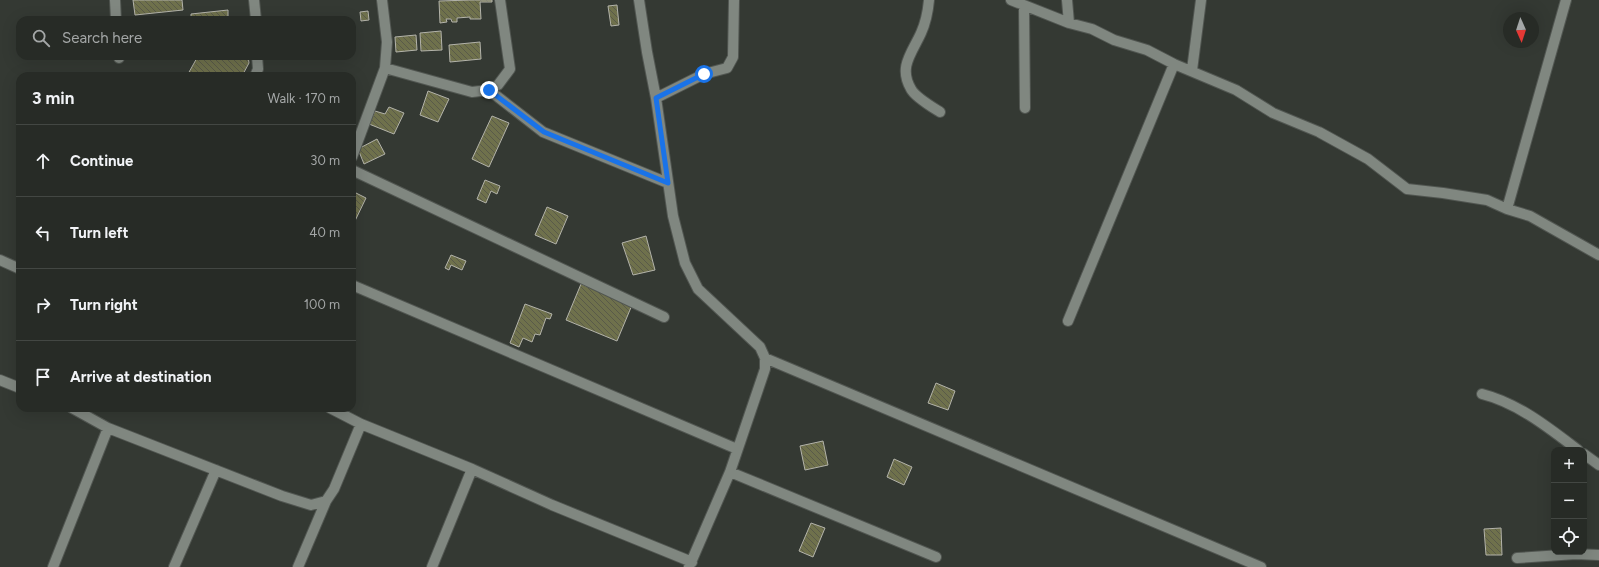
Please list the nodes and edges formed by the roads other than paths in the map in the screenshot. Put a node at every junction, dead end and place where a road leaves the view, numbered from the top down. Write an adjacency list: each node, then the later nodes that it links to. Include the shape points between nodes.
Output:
1 (115, 0): 13 (street)
2 (254, 0): 14 (street)
3 (382, 0): 18 (street, via 387,42)
4 (500, 0): 21 (street, via 510,69 498,85)
5 (639, 0): 22 (street)
6 (734, 0): 22 (street, via 733,57 727,68 704,74)
7 (930, 0): 24 (street, via 927,16 907,60 904,74 911,91)
8 (1011, 0): 12 (street)
9 (1067, 0): 15 (street)
10 (1201, 0): 19 (street)
11 (1566, 0): 28 (street)
12 (1024, 6): 15 (street); 23 (street)
13 (116, 16)
14 (256, 16)
15 (1069, 23): 17 (street, via 1147,50)
16 (257, 60): 20 (street)
17 (1174, 64): 19 (street); 34 (street)
18 (385, 68): 21 (street, via 472,92); 25 (street)
19 (1192, 70): 28 (street, via 1236,90 1273,113 1319,132 1368,159 1407,189 1487,200)
20 (257, 72)
21 (489, 90): 27 (street, via 544,132)
22 (656, 98): 27 (street)
23 (1025, 108)
24 (940, 112)
25 (356, 146)
26 (356, 172): 33 (street)
27 (668, 183): 35 (street, via 685,264 698,289 760,346)
28 (1507, 209): 29 (street, via 1530,216)
29 (1599, 255)
30 (0, 260): 31 (street)
31 (16, 267)
32 (356, 286): 44 (street)
33 (664, 317)
34 (1068, 321)
35 (765, 358): 44 (street, via 766,369); 59 (street)
36 (0, 380): 37 (street)
37 (16, 386)
38 (1482, 394): 43 (street, via 1499,398 1518,408)
39 (79, 412): 42 (street)
40 (338, 412): 41 (street)
41 (361, 424): 47 (street); 50 (street, via 334,489)
42 (108, 428): 48 (street); 55 (street)
43 (1574, 447)
44 (737, 450): 49 (street)
45 (1587, 456): 46 (street)
46 (1599, 465)
47 (472, 469): 54 (street); 58 (street)
48 (216, 470): 50 (street, via 311,505); 56 (street)
49 (730, 472): 52 (street); 54 (street)
50 (326, 501): 57 (street)
51 (1599, 555): 53 (street)
52 (936, 557)
53 (1517, 558)
54 (690, 564)
55 (52, 567)
56 (174, 567)
57 (298, 567)
58 (432, 567)
59 (1261, 567)

